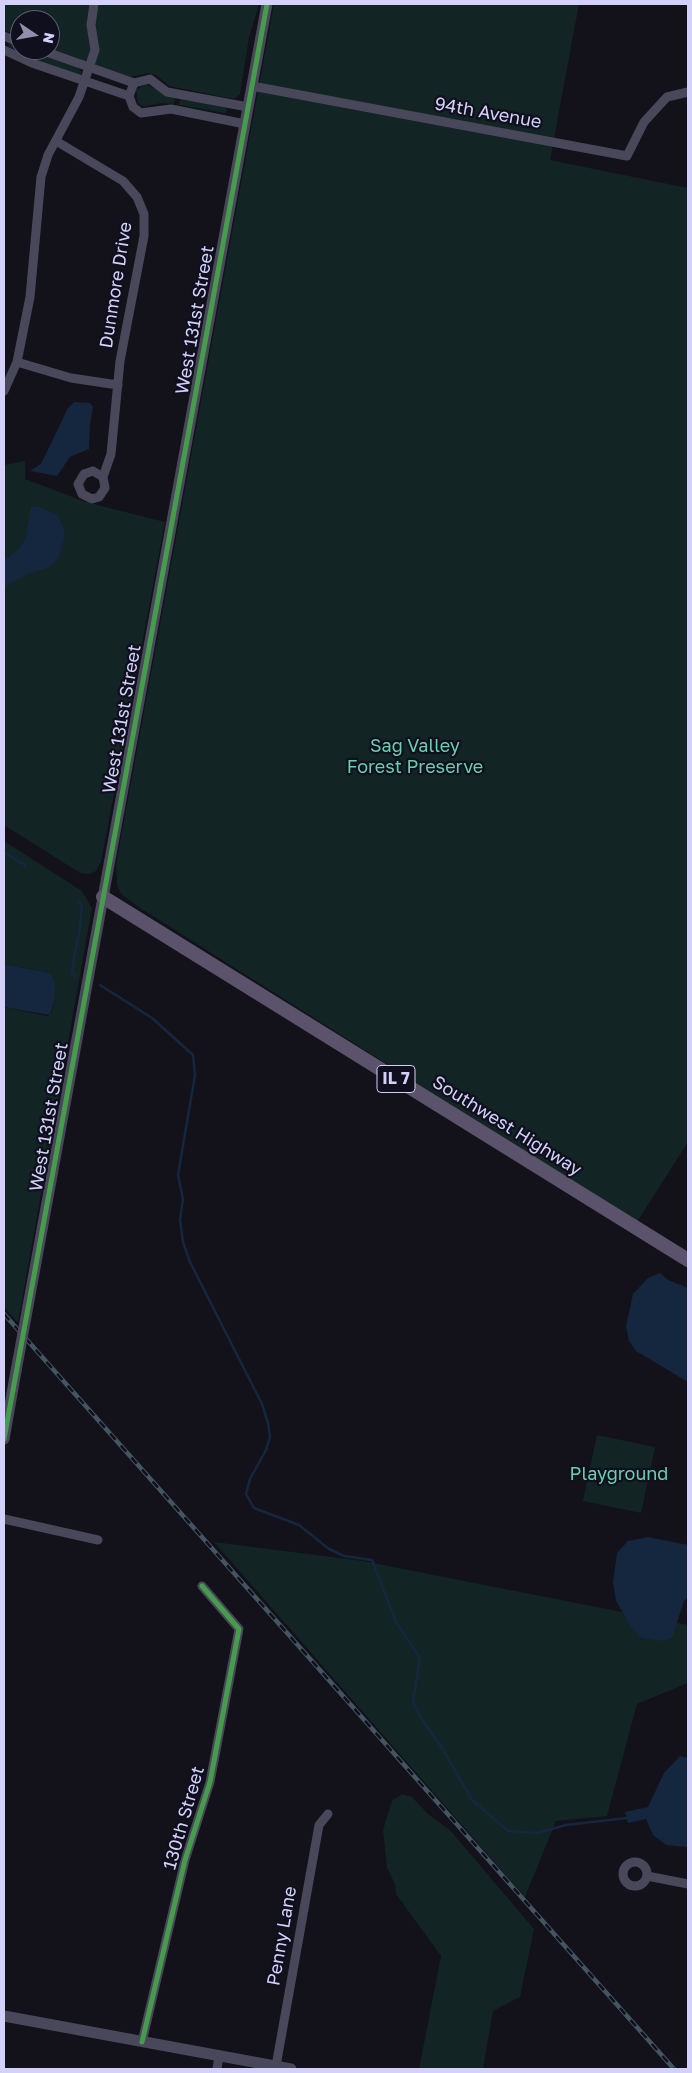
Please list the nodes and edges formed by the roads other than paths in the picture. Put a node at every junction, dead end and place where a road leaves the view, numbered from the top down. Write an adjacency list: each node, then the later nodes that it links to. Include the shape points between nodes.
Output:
1 (94, 4): 5 (street, via 91,25 95,50)
2 (267, 4): 8 (street, West 131st Street)
3 (4, 50): 6 (street)
4 (60, 57): 5 (street)
5 (89, 67): 6 (street); 7 (street)
6 (84, 81): 10 (street); 13 (street)
7 (134, 83): 10 (street); 11 (street, via 150,80 167,92)
8 (252, 86): 9 (street, 94th Avenue, via 627,156 644,122 666,97); 11 (street, West 131st Street)
9 (688, 92)
10 (129, 96): 12 (street, via 133,107 141,113 171,109)
11 (248, 107): 12 (street, West 131st Street)
12 (245, 124): 18 (street, West 131st Street)
13 (56, 141): 14 (street, via 41,177 32,284); 15 (street, Dunmore Drive, via 123,182 137,196 144,214 144,236)
14 (17, 362): 15 (street, via 71,378); 16 (street)
15 (118, 385): 17 (street, Dunmore Drive, via 111,454)
16 (4, 391)
17 (103, 477)
18 (103, 897): 19 (main road, Southwest Highway / IL 7); 20 (street, West 131st Street, bridge)
19 (688, 1260)
20 (4, 1439)
21 (4, 1519): 22 (street)
22 (98, 1540)
23 (202, 1586): 28 (street, 130th Street, via 238,1629 210,1782 185,1860)
24 (328, 1814): 30 (street, Penny Lane, via 319,1825)
25 (647, 1876): 26 (street)
26 (688, 1884)
27 (4, 2016): 28 (street)
28 (142, 2042): 29 (street)
29 (219, 2056): 30 (street); 31 (street)
30 (276, 2066): 32 (street)
31 (217, 2069)
32 (291, 2069)

